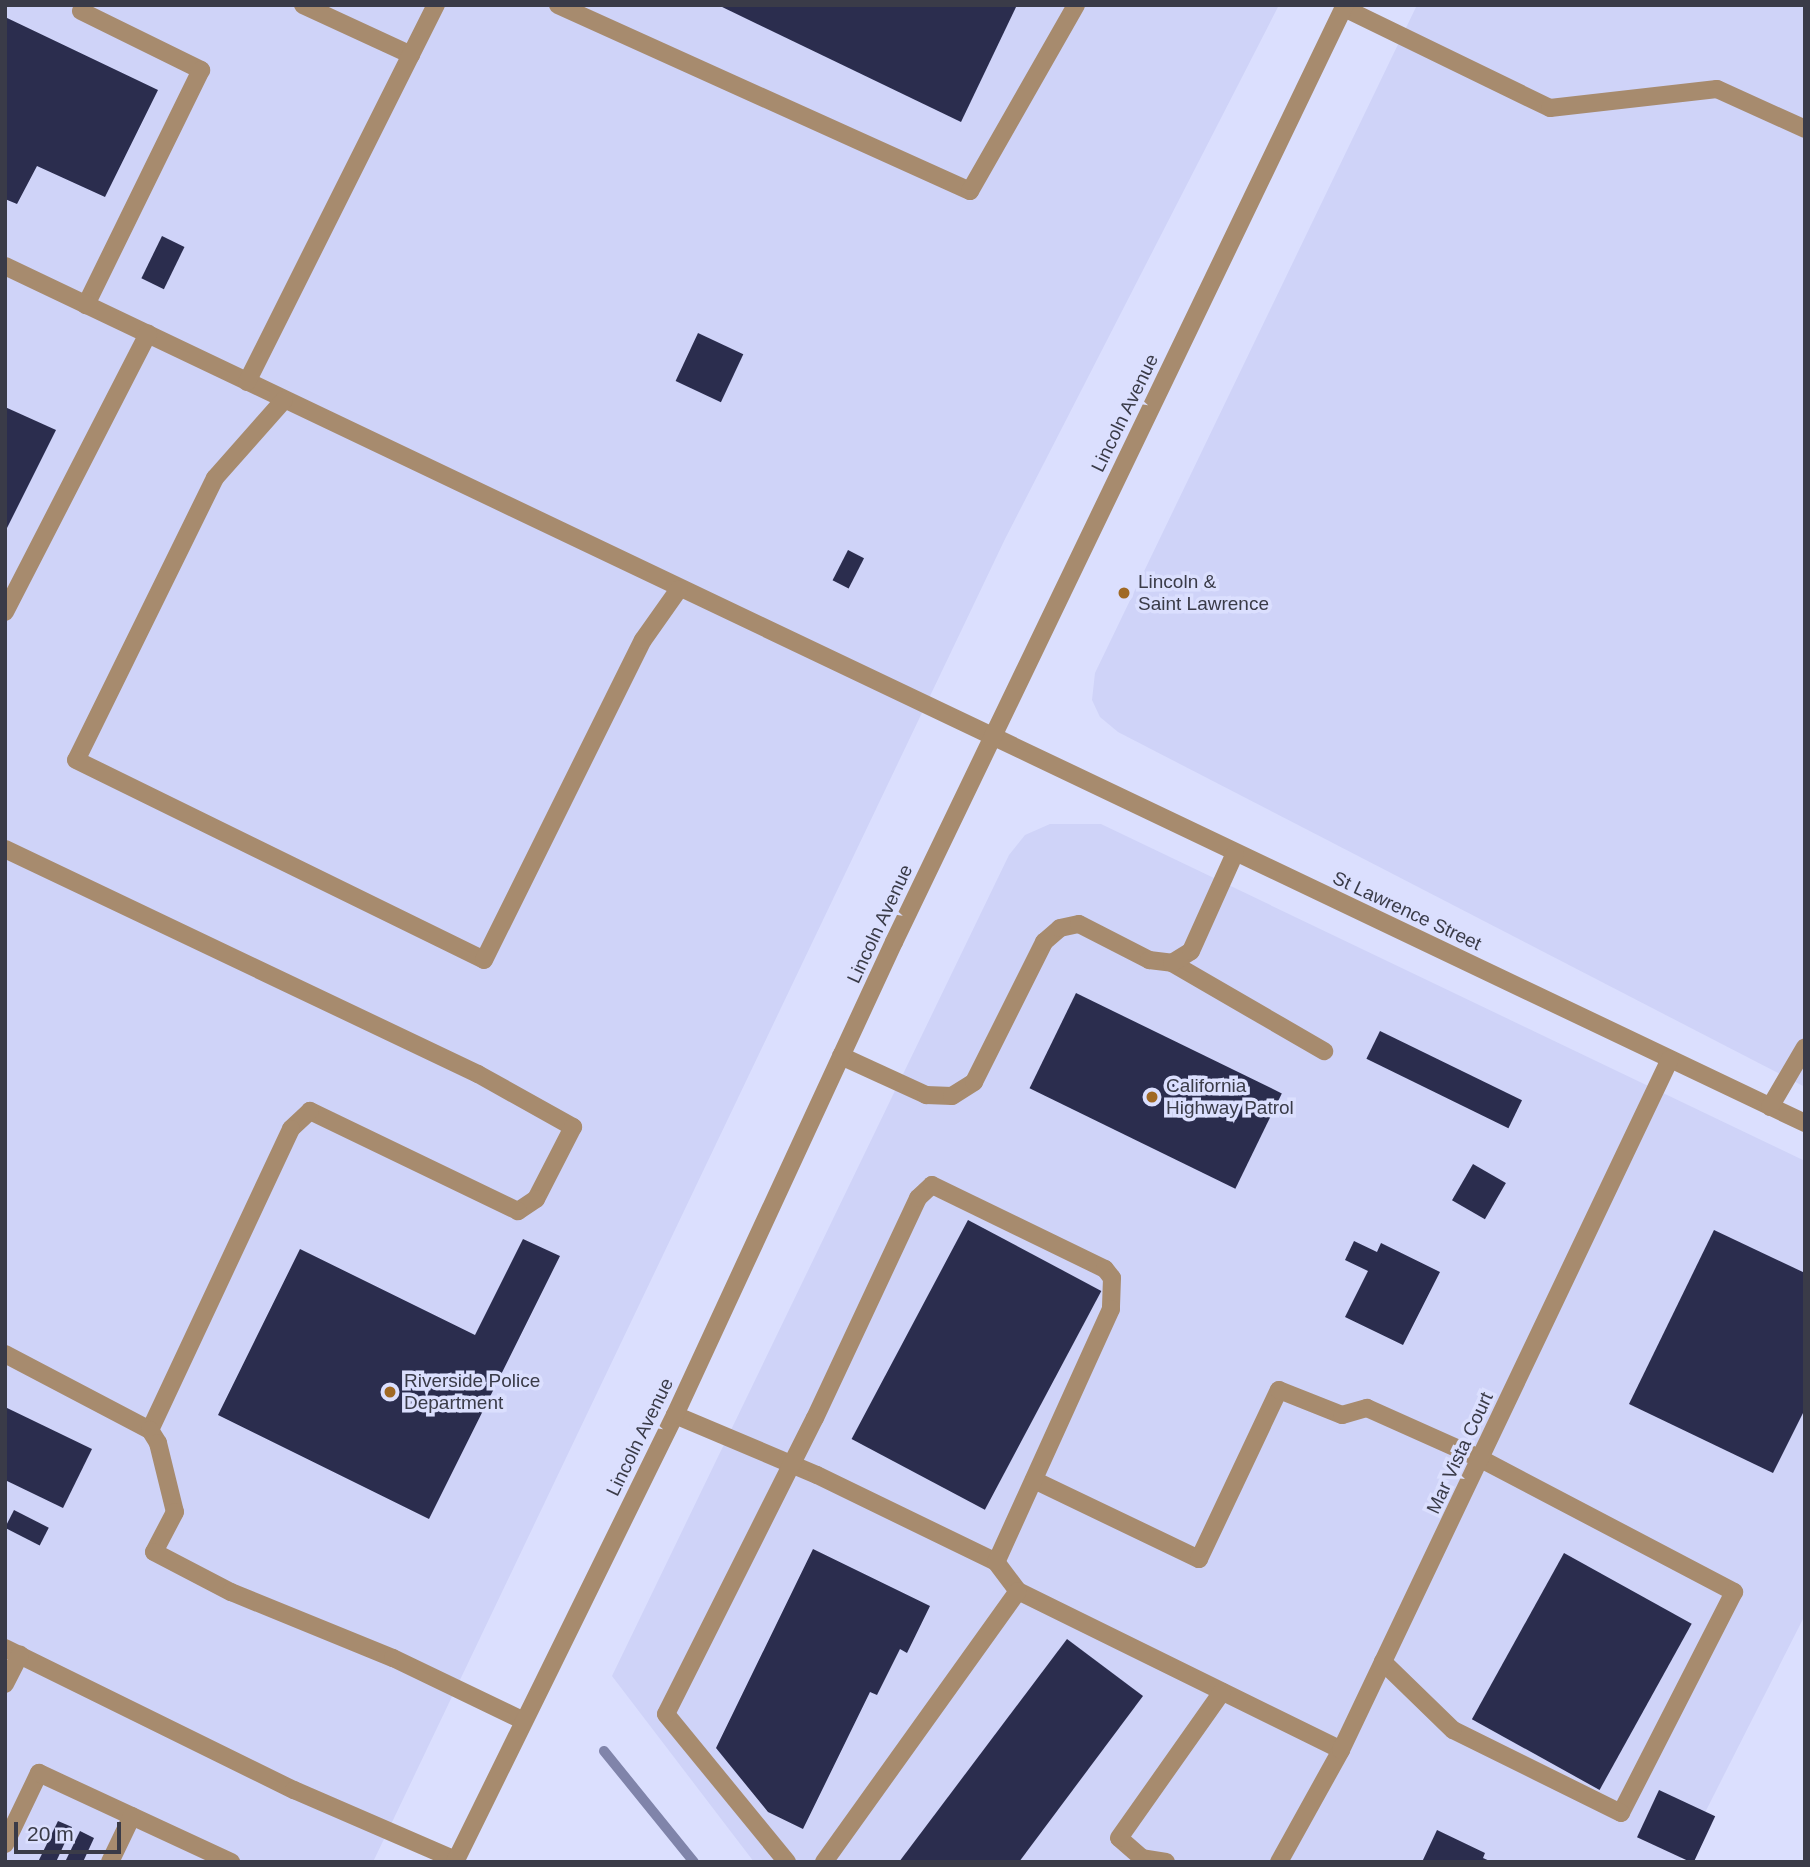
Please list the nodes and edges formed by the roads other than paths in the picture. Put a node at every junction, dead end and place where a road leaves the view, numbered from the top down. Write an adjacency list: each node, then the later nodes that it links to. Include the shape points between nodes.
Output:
1 (303, 5): 7 (street)
2 (436, 5): 7 (street)
3 (558, 5): 4 (street, via 970,191)
4 (1076, 5)
5 (1345, 6): 8 (street, via 1550,108 1717,89); 16 (street, Lincoln Avenue)
6 (81, 11): 10 (street, via 201,70)
7 (411, 55): 12 (street)
8 (1805, 129)
9 (5, 266): 10 (street, St Lawrence Street)
10 (86, 305): 11 (street, St Lawrence Street)
11 (148, 334): 12 (street, St Lawrence Street); 15 (street)
12 (247, 382): 13 (street, St Lawrence Street)
13 (284, 400): 14 (street, St Lawrence Street); 14 (street, via 215,478 76,760 484,960 643,640)
14 (679, 589): 16 (street, St Lawrence Street)
15 (5, 612)
16 (992, 736): 18 (street, St Lawrence Street); 22 (street, Lincoln Avenue)
17 (5, 849): 28 (street, via 478,1074 573,1127 536,1199 518,1211 310,1111 291,1129)
18 (1236, 853): 19 (street, via 1191,951); 23 (street, St Lawrence Street)
19 (1172, 963): 21 (street); 22 (street, via 1149,960 1079,924 1060,928 1044,942 974,1082 952,1096 926,1095)
20 (1805, 1047): 24 (street)
21 (1324, 1051)
22 (841, 1056): 27 (street, Lincoln Avenue)
23 (1670, 1059): 24 (street, St Lawrence Street); 29 (street, Mar Vista Court)
24 (1770, 1107): 25 (street, St Lawrence Street)
25 (1805, 1124)
26 (5, 1354): 28 (street)
27 (676, 1415): 30 (street); 38 (street, Lincoln Avenue)
28 (150, 1430): 38 (street, via 158,1443 175,1512 154,1552 231,1592 393,1658)
29 (1481, 1459): 31 (street, via 1367,1408 1342,1415 1279,1390 1199,1559); 35 (street, Mar Vista Court); 35 (street, via 1734,1592 1621,1812 1453,1730)
30 (791, 1464): 31 (street, via 918,1198 932,1185 1105,1269 1112,1278 1111,1309); 32 (street); 45 (street, via 666,1714)
31 (1034, 1480): 32 (street)
32 (996, 1562): 33 (street)
33 (1018, 1591): 37 (street); 46 (street)
34 (13, 1652): 36 (street); 42 (street, via 294,1790)
35 (1383, 1662): 39 (street, Mar Vista Court)
36 (5, 1684)
37 (1222, 1692): 39 (street); 47 (street, via 1119,1838 1142,1858)
38 (524, 1721): 42 (street, Lincoln Avenue)
39 (1341, 1750): 48 (street, Mar Vista Court)
40 (132, 1816): 41 (street, via 39,1773); 43 (street); 44 (street)
41 (5, 1843)
42 (456, 1861)
43 (110, 1862)
44 (231, 1862)
45 (787, 1862)
46 (824, 1862)
47 (1166, 1862)
48 (1279, 1862)

